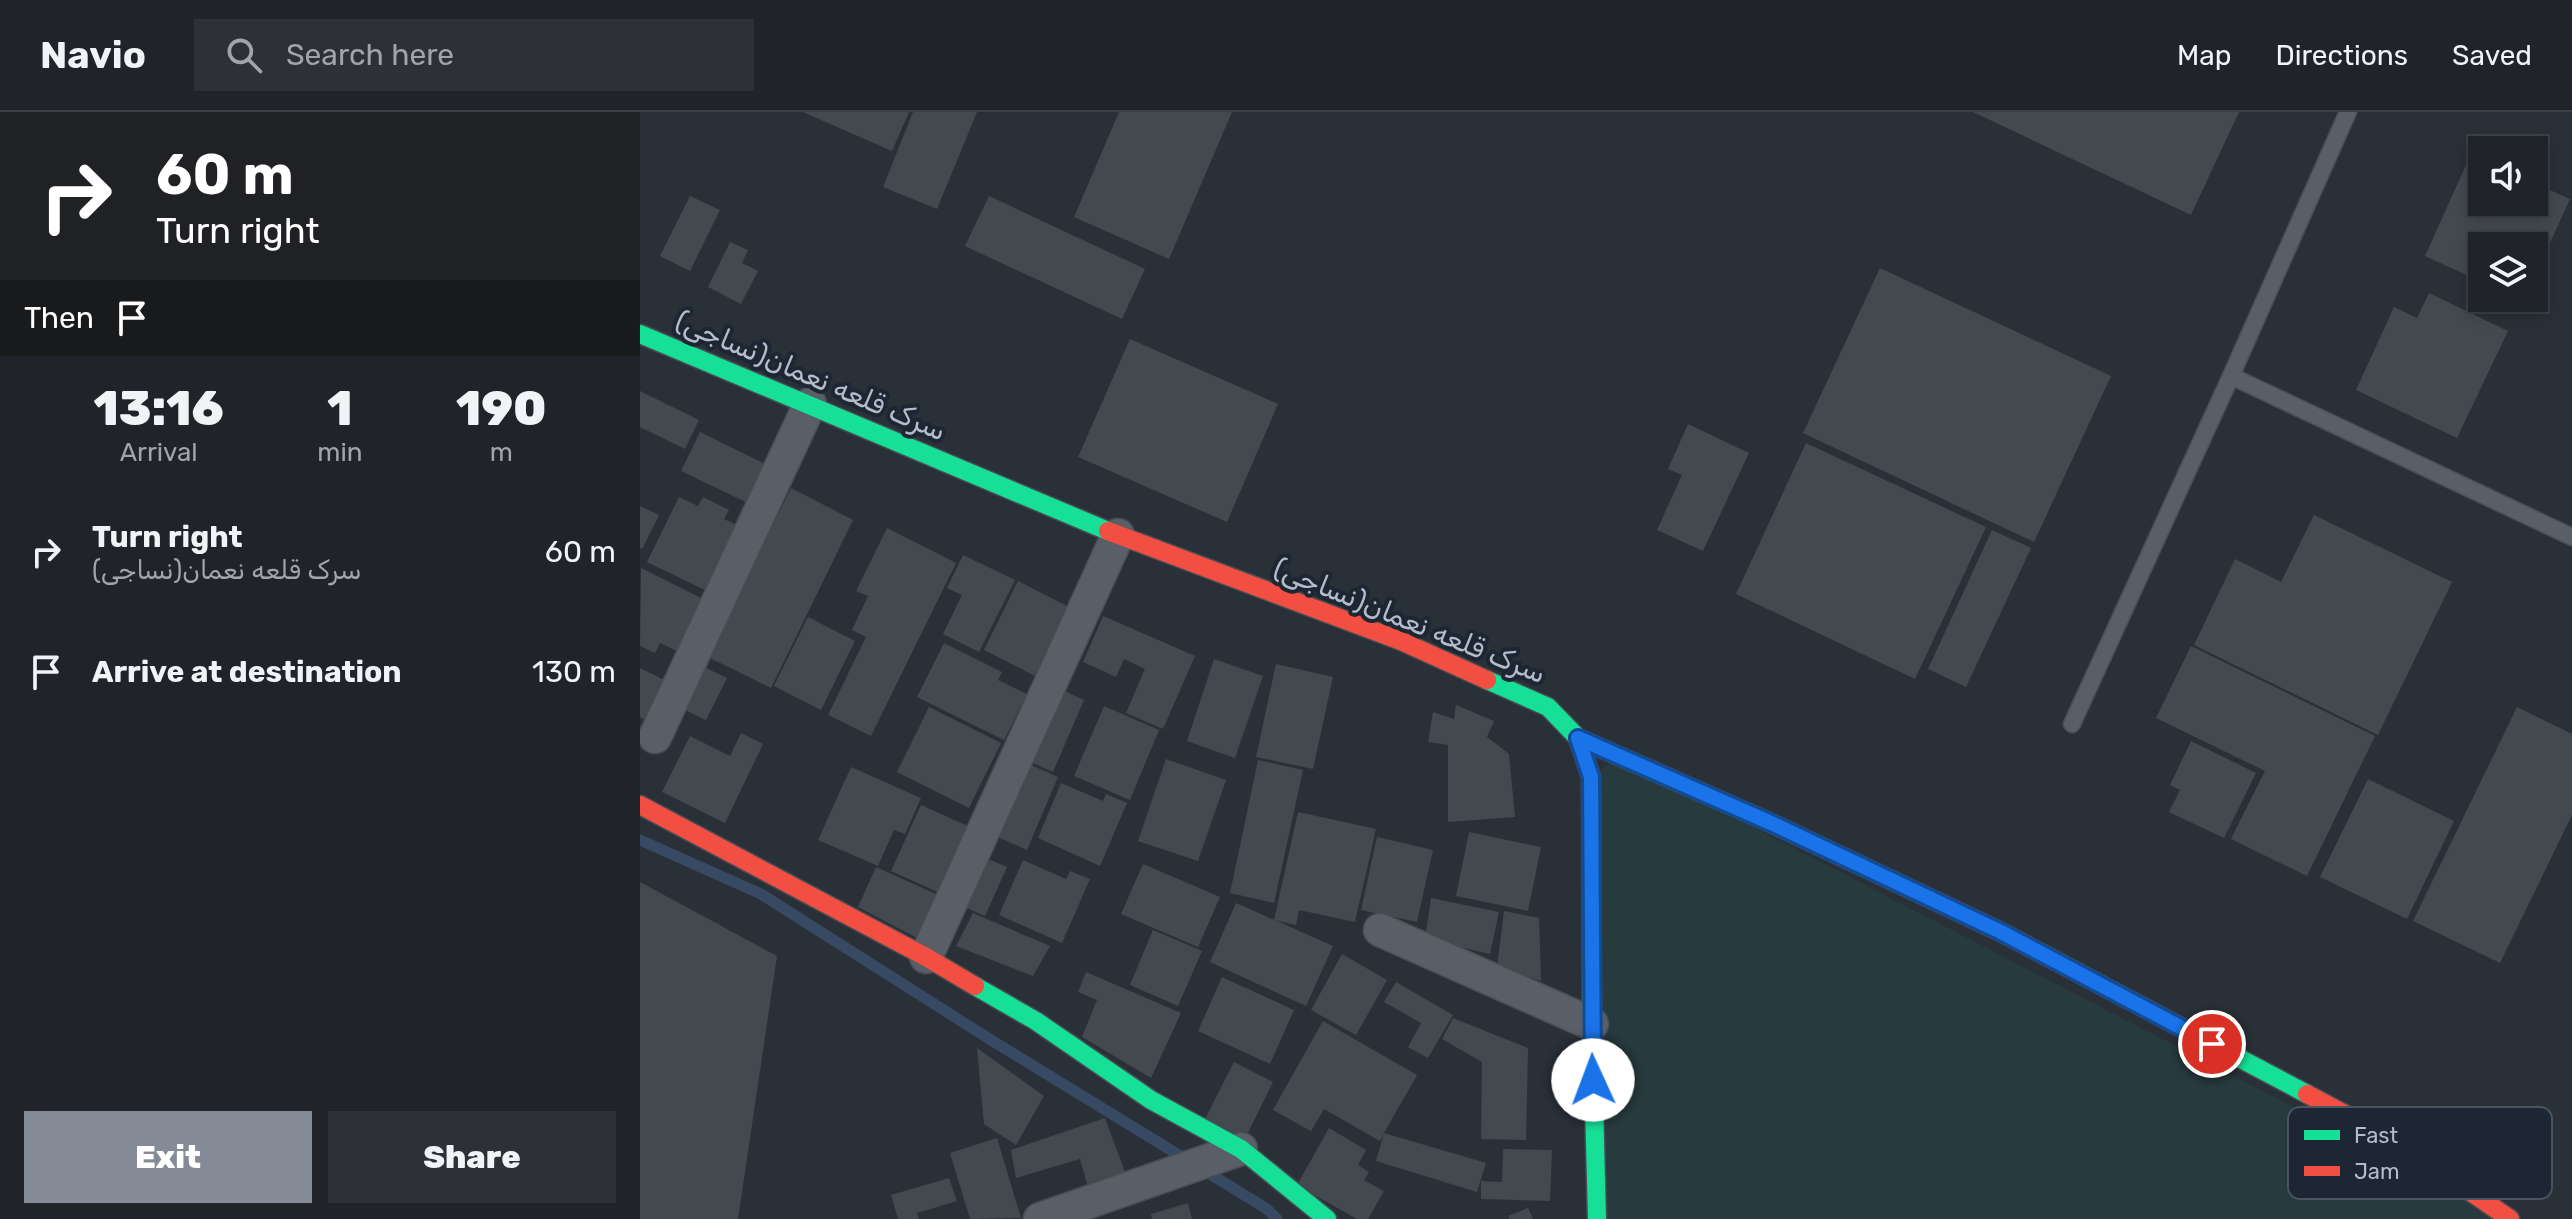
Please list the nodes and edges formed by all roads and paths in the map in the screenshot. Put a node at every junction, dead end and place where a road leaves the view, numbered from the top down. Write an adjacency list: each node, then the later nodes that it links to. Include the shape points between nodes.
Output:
1 (2348, 112): 3 (lane)
2 (640, 334): 4 (street, سرک قلعه نعمان(نساجی))
3 (2231, 376): 6 (lane); 7 (lane)
4 (810, 404): 5 (street, سرک قلعه نعمان(نساجی)); 8 (street)
5 (1118, 535): 9 (street, سرک قلعه نعمان(نساجی), via 1401,641 1548,707); 12 (street)
6 (2572, 537)
7 (2072, 724)
8 (655, 737)
9 (1578, 738): 13 (street, via 1591,777); 14 (street, سرک قلعه نعمان(نساجی), via 2001,932)
10 (640, 805): 12 (street)
11 (1380, 930): 13 (street)
12 (926, 957): 15 (street, via 1036,1021 1151,1100)
13 (1592, 1024): 19 (street)
14 (2331, 1107)
15 (1241, 1149): 17 (street); 18 (street)
16 (2481, 1199): 20 (street, سرک قلعه نعمان(نساجی))
17 (1040, 1219)
18 (1327, 1219)
19 (1597, 1219)
20 (2510, 1219)

